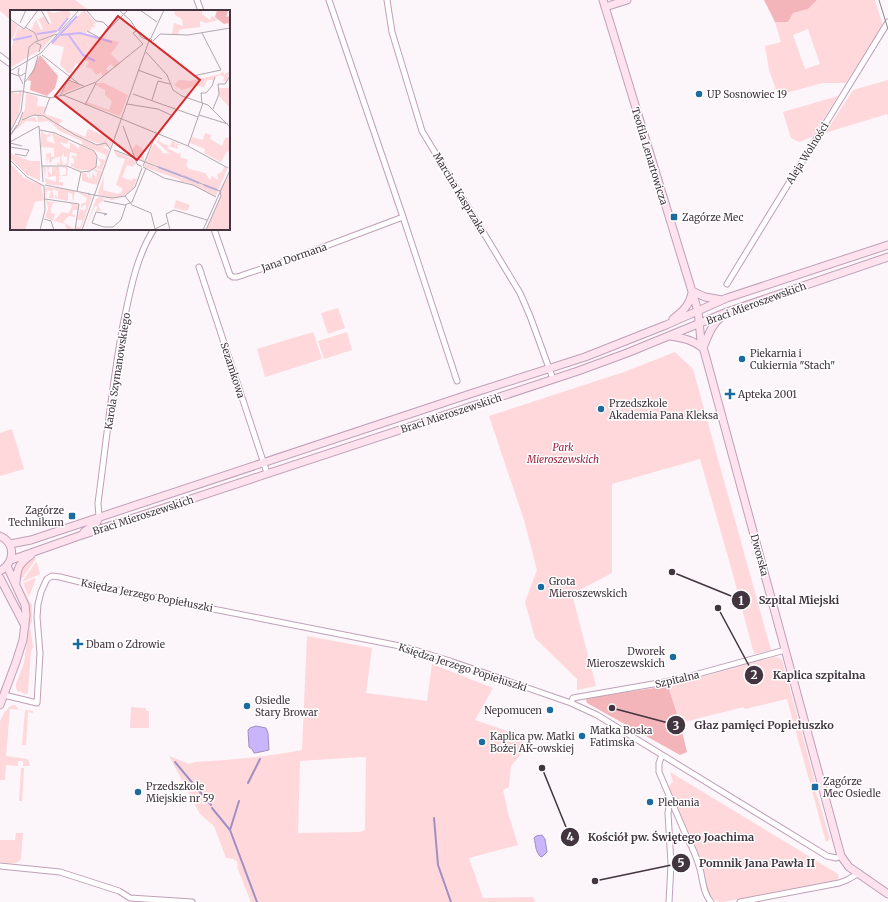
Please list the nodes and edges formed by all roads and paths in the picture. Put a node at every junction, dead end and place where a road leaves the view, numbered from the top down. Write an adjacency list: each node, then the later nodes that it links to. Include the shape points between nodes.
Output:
1 (197, 0): 6 (street)
2 (329, 0): 10 (street)
3 (388, 0): 25 (street, Marcina Kasprzaka, via 392,32 422,131 520,294)
4 (627, 0): 5 (main road)
5 (604, 4): 17 (main road, Teofila Lenartowicza)
6 (201, 10)
7 (888, 22): 16 (street, Aleja Wolności)
8 (0, 56): 9 (street)
9 (9, 63)
10 (403, 217): 12 (street, Jana Dormana, via 237,277 230,275); 27 (street)
11 (153, 230): 30 (street, Karola Szymanowskiego, via 141,254 128,298 117,357 98,503)
12 (214, 230)
13 (888, 245): 18 (main road, Braci Mieroszewskich)
14 (888, 257): 20 (main road, Braci Mieroszewskich)
15 (199, 266): 28 (street, Sezamkowa)
16 (727, 284)
17 (692, 291): 18 (main road, via 704,297); 19 (main road, Teofila Lenartowicza); 22 (main road, via 685,309)
18 (722, 300): 19 (main road, Braci Mieroszewskich)
19 (698, 311): 21 (main road, Dworska); 22 (main road, Braci Mieroszewskich)
20 (727, 312): 21 (main road, Braci Mieroszewskich); 24 (main road, via 710,329)
21 (700, 323): 23 (main road, Braci Mieroszewskich); 24 (main road, Dworska)
22 (666, 325): 25 (main road, Braci Mieroszewskich, via 591,355)
23 (670, 336): 24 (main road, via 687,339); 26 (main road, Braci Mieroszewskich)
24 (703, 348): 42 (main road, Dworska)
25 (550, 368): 26 (street, Marcina Kasprzaka); 28 (main road, Braci Mieroszewskich)
26 (553, 379): 29 (main road, Braci Mieroszewskich)
27 (457, 381)
28 (264, 463): 29 (street, Sezamkowa); 30 (main road, Braci Mieroszewskich)
29 (267, 473): 31 (main road, Braci Mieroszewskich)
30 (99, 517): 31 (main road, via 113,522); 33 (main road, via 97,522); 34 (main road, Braci Mieroszewskich, via 31,540)
31 (126, 521): 33 (main road, Braci Mieroszewskich)
32 (0, 536): 34 (main road)
33 (79, 536): 35 (main road, Braci Mieroszewskich)
34 (10, 544): 36 (main road, via 12,552)
35 (36, 551): 36 (main road, Braci Mieroszewskich); 39 (main road, via 19,566)
36 (9, 563): 37 (main road, Braci Mieroszewskich); 39 (main road)
37 (0, 571)
38 (0, 578): 40 (main road)
39 (16, 585): 41 (main road, via 25,605)
40 (3, 588): 41 (main road, via 14,603)
41 (25, 626): 43 (main road, via 23,640)
42 (785, 650): 44 (street, Szpitalna, via 676,680 573,698); 48 (main road, Dworska)
43 (4, 695): 44 (street, Księdza Jerzego Popiełuszki, via 37,703 40,653 38,604 47,579 52,576 405,647); 45 (main road)
44 (571, 703): 46 (street, Księdza Jerzego Popiełuszki, via 597,715)
45 (0, 705)
46 (662, 755): 47 (street, via 659,772); 48 (street, Księdza Jerzego Popiełuszki, via 827,856)
47 (673, 804): 54 (street, via 669,806 668,813 671,864); 55 (street, via 694,850)
48 (841, 856): 50 (main road, Dworska)
49 (0, 866): 52 (street, via 60,872 119,891)
50 (859, 873): 51 (main road, Dworska); 56 (street, via 839,883)
51 (888, 894)
52 (129, 900): 53 (street)
53 (192, 902)
54 (669, 902)
55 (711, 902)
56 (740, 902)

